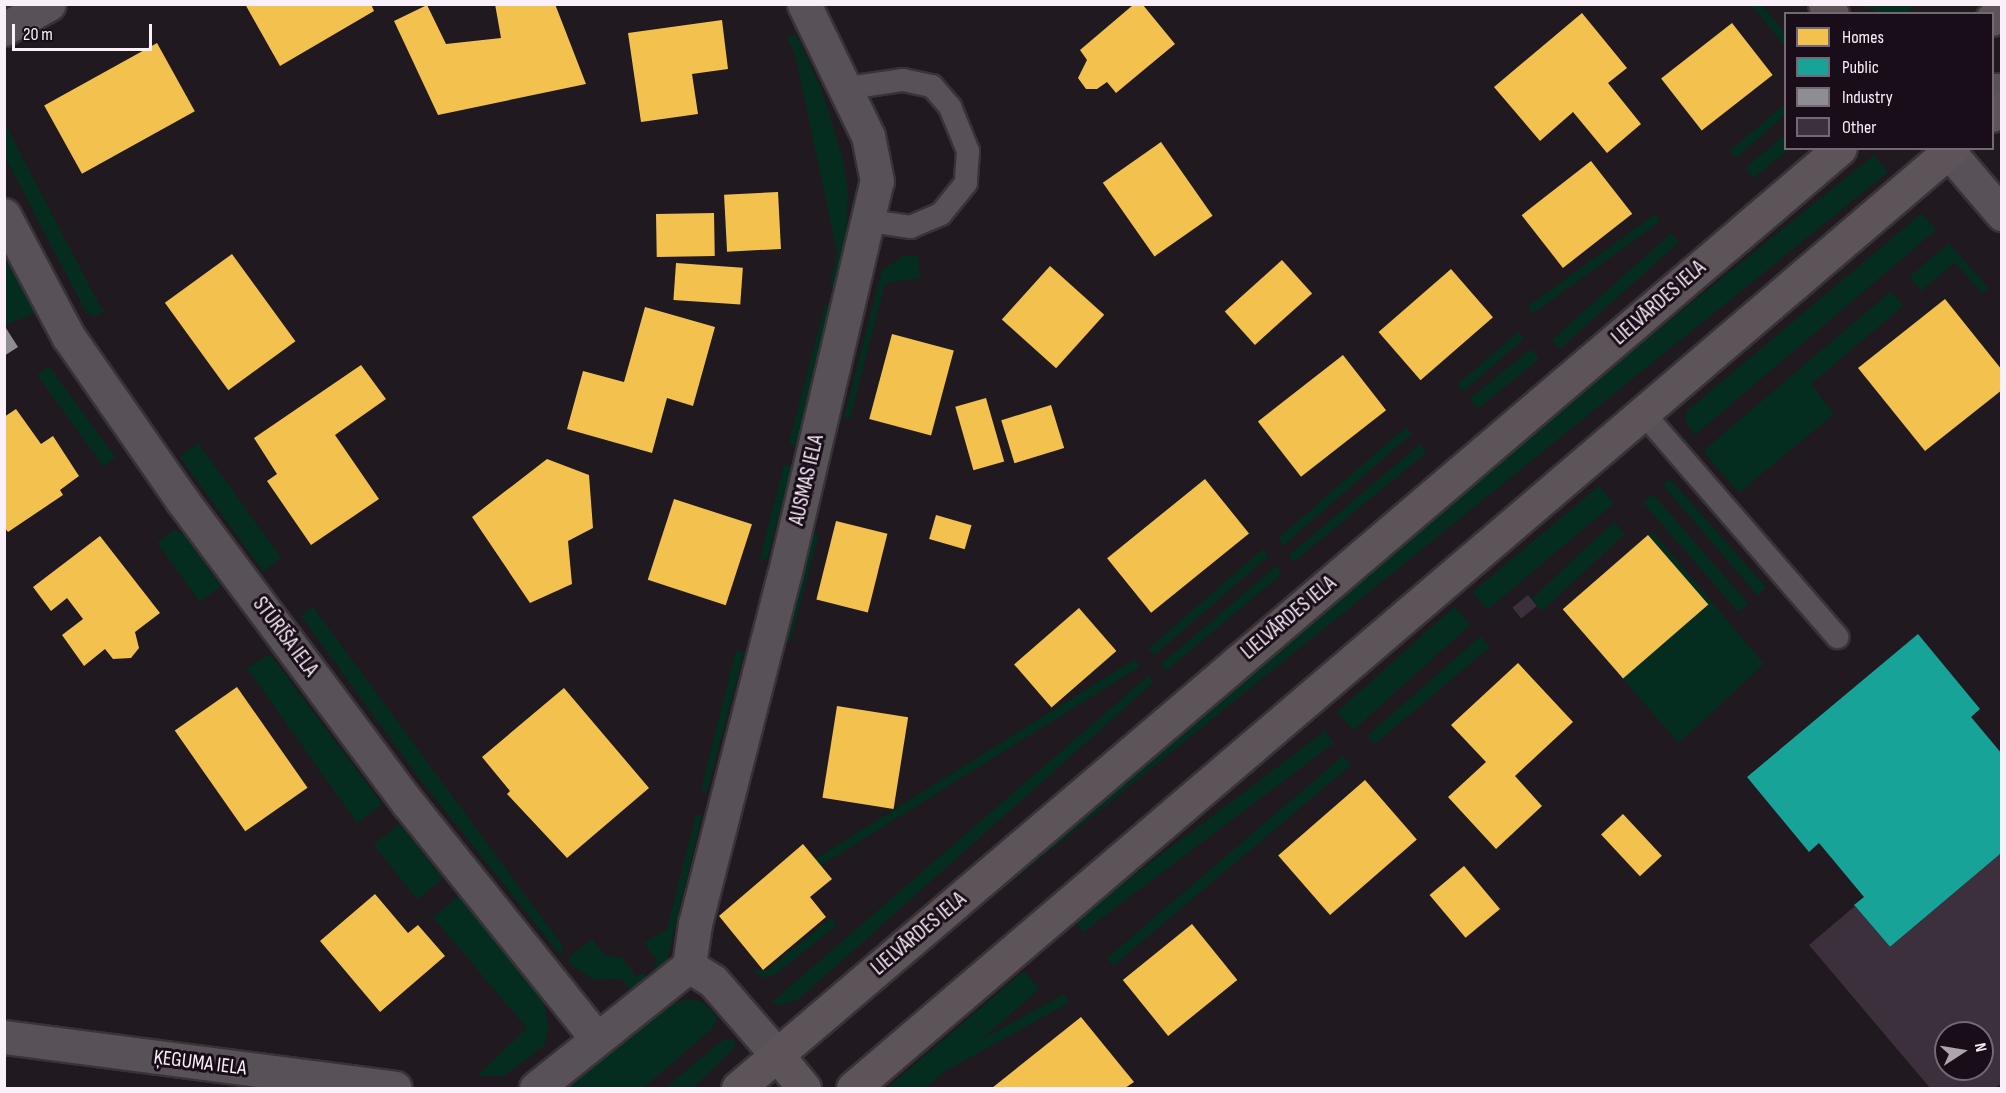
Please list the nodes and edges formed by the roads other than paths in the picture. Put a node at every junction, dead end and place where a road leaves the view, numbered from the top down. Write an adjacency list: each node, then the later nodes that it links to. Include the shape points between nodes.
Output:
1 (49, 4): 3 (street)
2 (804, 4): 4 (street, AUSMAS IELA)
3 (4, 29)
4 (848, 88): 9 (street, AUSMAS IELA, via 868,136 876,181); 9 (lane, via 903,80 932,86 950,107 968,151 966,183 941,214 911,227)
5 (1838, 150): 15 (main road, LIELVĀRDES IELA)
6 (1950, 150): 8 (street); 10 (main road)
7 (4, 214): 14 (street, STŪRĪŠA IELA, via 68,336 182,500 452,860)
8 (2001, 214)
9 (870, 221): 12 (street, AUSMAS IELA, via 695,924)
10 (1645, 415): 11 (lane); 20 (main road)
11 (1837, 637)
12 (689, 966): 14 (street); 15 (street, via 713,981)
13 (4, 1037): 16 (street, ĶEGUMA IELA)
14 (596, 1038): 17 (street)
15 (777, 1055): 18 (main road, LIELVĀRDES IELA); 19 (main road)
16 (395, 1089)
17 (536, 1089)
18 (738, 1089)
19 (804, 1089)
20 (853, 1089)

